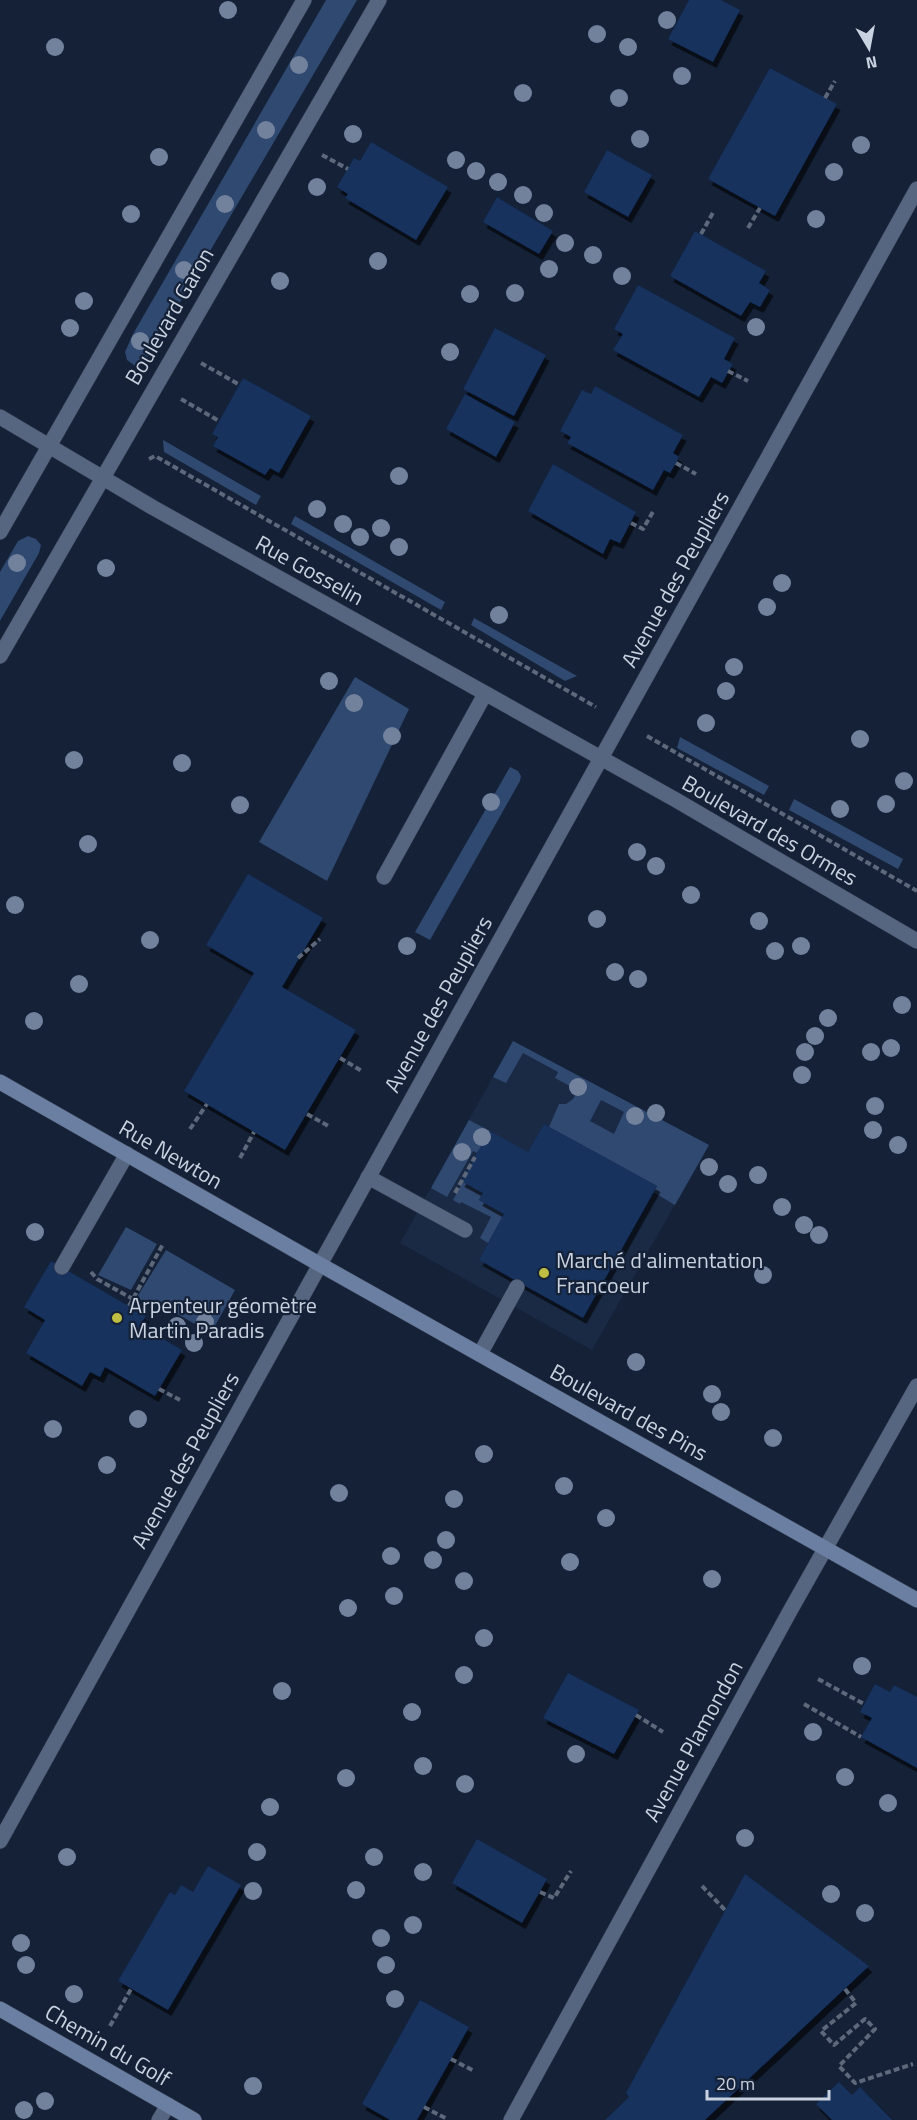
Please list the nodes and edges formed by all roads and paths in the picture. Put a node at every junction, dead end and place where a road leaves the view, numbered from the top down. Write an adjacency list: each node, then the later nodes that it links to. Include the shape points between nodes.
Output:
1 (304, 0): 19 (street, Boulevard Garon)
2 (379, 0): 23 (street, Boulevard Garon)
3 (835, 81): 4 (path)
4 (825, 98)
5 (319, 153): 6 (path)
6 (348, 169)
7 (917, 189): 29 (street, Avenue des Peupliers)
8 (760, 208): 10 (path)
9 (714, 210): 11 (path)
10 (748, 228)
11 (701, 234)
12 (199, 362): 15 (path)
13 (728, 371): 14 (path)
14 (748, 381)
15 (240, 385)
16 (179, 397): 18 (path)
17 (0, 417): 19 (street, Rue Gosselin)
18 (219, 421)
19 (51, 446): 23 (street, Rue Gosselin); 26 (street, Boulevard Garon)
20 (155, 456): 29 (path, Rue Gosselin)
21 (676, 463): 22 (path)
22 (696, 474)
23 (102, 478): 27 (street, Boulevard Garon); 28 (street, Rue Gosselin)
24 (654, 510): 25 (path, via 643,529)
25 (631, 523)
26 (0, 532)
27 (0, 656)
28 (485, 694): 31 (street, Rue Gosselin); 32 (street)
29 (621, 722): 31 (street, Avenue des Peupliers)
30 (671, 750): 33 (path, Boulevard des Ormes)
31 (600, 759): 35 (street, Boulevard des Ormes); 48 (street, Avenue des Peupliers)
32 (384, 877)
33 (917, 891)
34 (320, 939): 36 (path)
35 (917, 941)
36 (298, 958)
37 (340, 1058): 38 (path)
38 (362, 1071)
39 (0, 1082): 45 (street, Rue Newton)
40 (207, 1104): 43 (path)
41 (307, 1114): 42 (path)
42 (330, 1127)
43 (190, 1129)
44 (254, 1132): 47 (path)
45 (127, 1154): 52 (street, Rue Newton); 53 (street)
46 (475, 1157): 49 (path)
47 (240, 1158)
48 (368, 1176): 50 (street); 52 (street, Avenue des Peupliers)
49 (450, 1201)
50 (465, 1230)
51 (163, 1244): 56 (path)
52 (319, 1264): 58 (street, Boulevard des Pins); 70 (street, Avenue des Peupliers)
53 (62, 1267)
54 (97, 1279): 56 (path)
55 (517, 1287): 58 (street)
56 (133, 1299): 57 (path)
57 (129, 1306)
58 (480, 1354): 62 (street, Boulevard des Pins)
59 (917, 1386): 62 (street, Avenue Plamondon)
60 (159, 1389): 61 (path)
61 (180, 1400)
62 (827, 1548): 63 (street, Boulevard des Pins); 87 (street, Avenue Plamondon)
63 (917, 1600)
64 (818, 1679): 66 (path)
65 (804, 1704): 69 (path)
66 (864, 1704)
67 (636, 1715): 68 (path)
68 (663, 1732)
69 (861, 1737)
70 (0, 1841)
71 (571, 1871): 73 (path, via 554,1898)
72 (702, 1886): 74 (path)
73 (540, 1892)
74 (725, 1910)
75 (131, 1989): 78 (path)
76 (845, 1989): 80 (path, via 856,2003 821,2031 834,2045 865,2019 875,2029 839,2066 855,2083)
77 (0, 2009): 82 (street, Chemin du Golf)
78 (110, 2026)
79 (451, 2059): 81 (path)
80 (913, 2064)
81 (474, 2071)
82 (168, 2105): 85 (street); 86 (street, Chemin du Golf)
83 (424, 2107): 84 (path)
84 (447, 2119)
85 (159, 2120)
86 (194, 2120)
87 (511, 2120)

